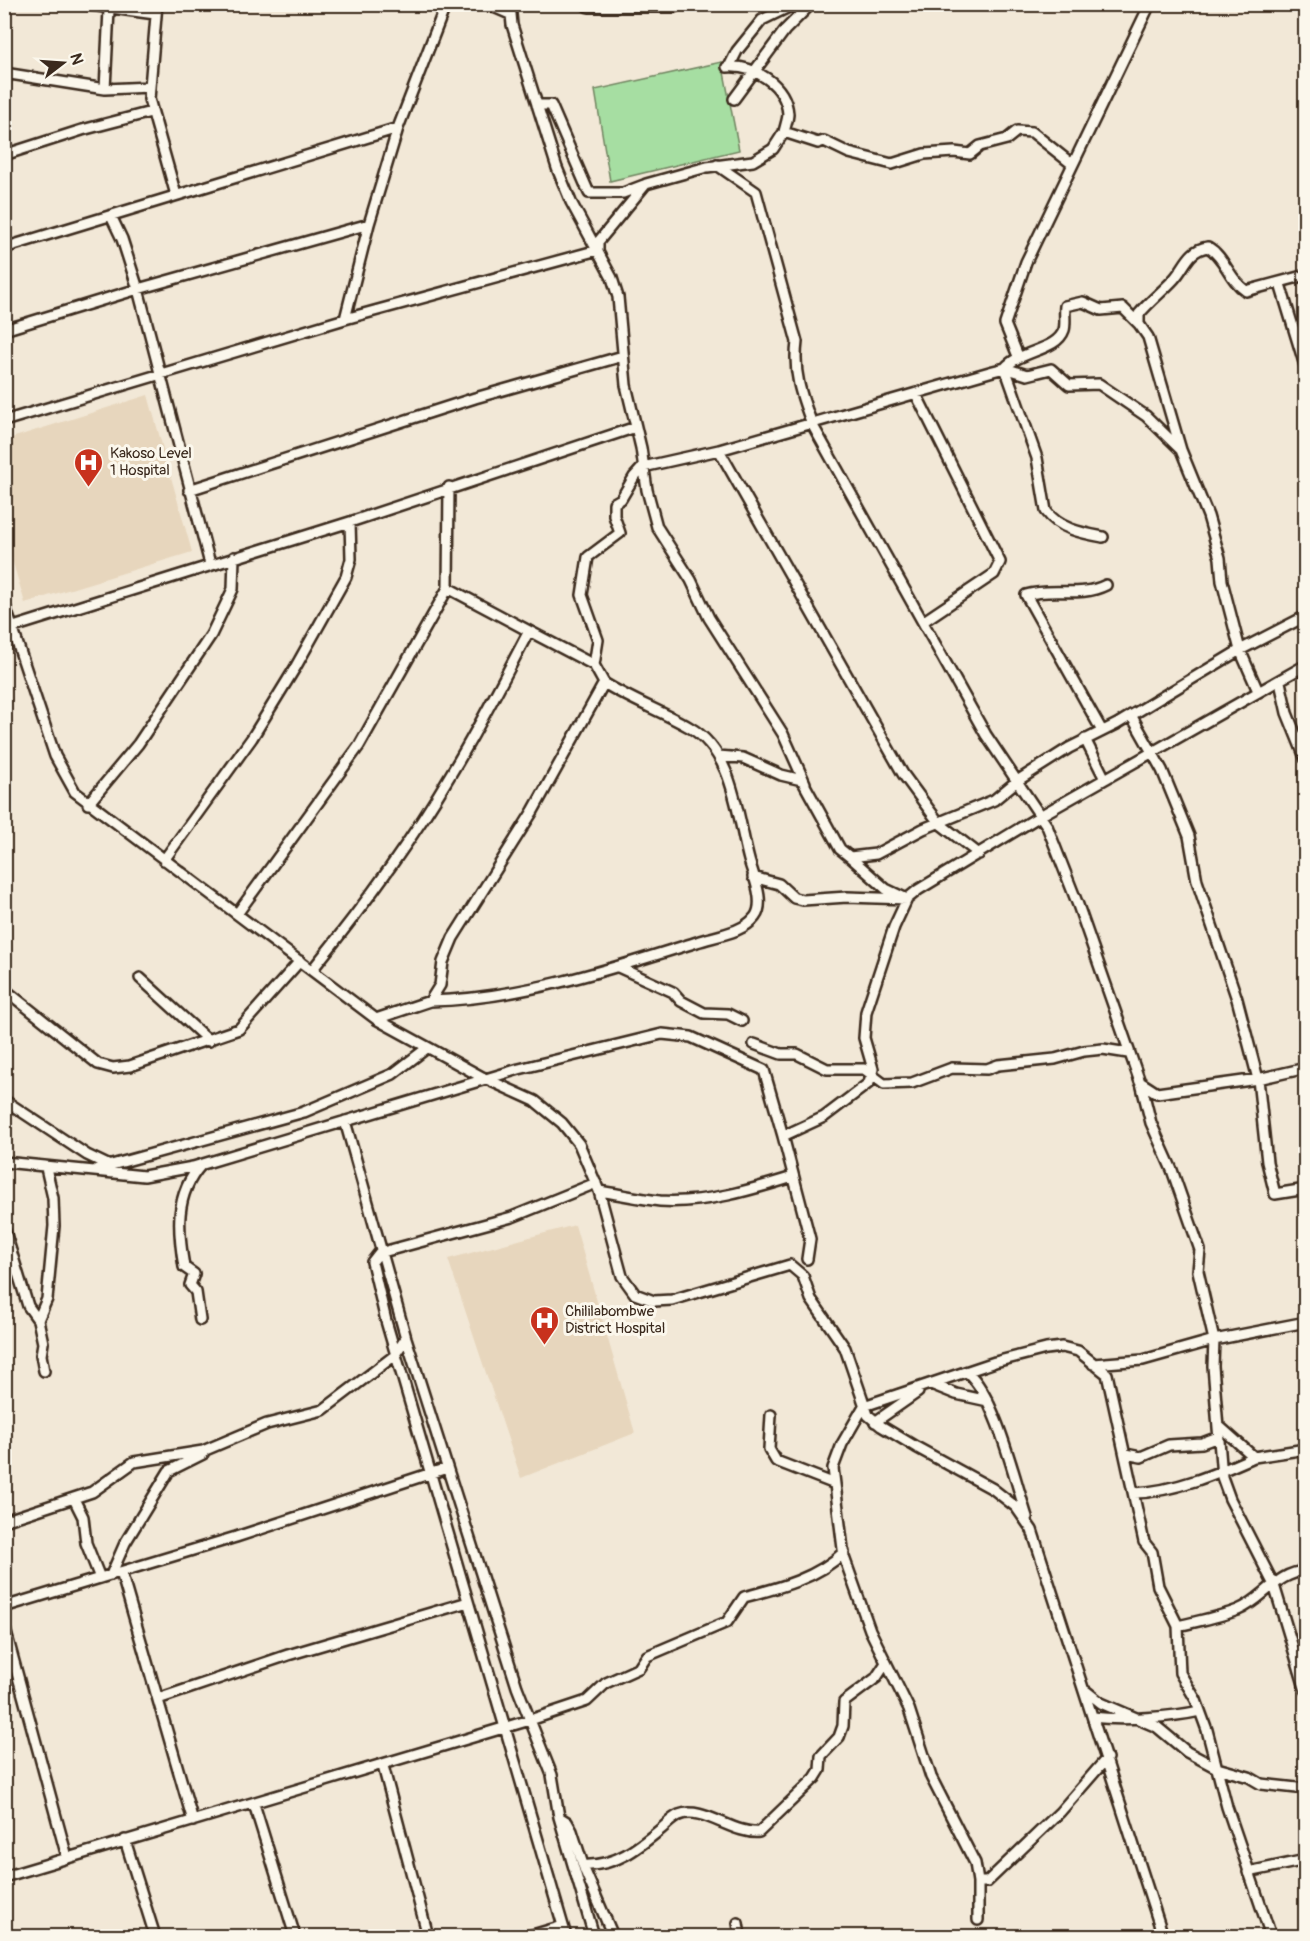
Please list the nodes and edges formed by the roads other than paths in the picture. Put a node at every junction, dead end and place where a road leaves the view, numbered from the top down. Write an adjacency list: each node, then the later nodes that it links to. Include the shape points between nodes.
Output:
1 (83, 4): 11 (street)
2 (446, 4): 20 (street)
3 (487, 4): 10 (street)
4 (589, 4): 5 (highway)
5 (674, 4)
6 (795, 4): 12 (street, via 762,20 728,67)
7 (811, 4): 12 (street, via 785,30)
8 (1150, 4): 23 (street)
9 (156, 9): 11 (street); 14 (street)
10 (510, 9): 18 (street)
11 (109, 10): 15 (street)
12 (757, 70): 17 (street); 21 (street, via 780,93 788,114)
13 (5, 73): 15 (street); 16 (street)
14 (150, 87): 15 (street); 19 (street)
15 (105, 89)
16 (4, 92)
17 (734, 99)
18 (537, 105): 25 (street, via 551,105 589,193 623,193); 30 (street, via 571,202)
19 (151, 112): 22 (street); 26 (street)
20 (398, 128): 26 (street); 28 (street)
21 (784, 132): 23 (street, via 892,164 924,154 970,154 1017,131 1032,132); 24 (street, via 773,149 753,161)
22 (4, 155)
23 (1072, 164): 38 (street, via 1026,262 1005,324)
24 (717, 165): 25 (street); 44 (street, via 756,192 797,342 797,386)
25 (646, 184): 30 (street, via 598,242)
26 (176, 195): 27 (street)
27 (111, 216): 29 (street); 33 (street)
28 (369, 225): 33 (street); 34 (street)
29 (4, 248)
30 (598, 250): 34 (street); 37 (street, via 618,297)
31 (1305, 275): 32 (street)
32 (1280, 284): 35 (street, via 1246,291 1214,250 1201,248 1139,314); 40 (street)
33 (138, 289): 36 (street); 41 (street)
34 (345, 319): 41 (street)
35 (1139, 324): 38 (street, via 1123,308 1101,310 1083,302 1065,306 1064,330 1054,344); 47 (street, via 1148,338)
36 (4, 330)
37 (623, 356): 45 (street); 50 (street, via 475,398)
38 (1018, 356): 39 (street)
39 (1005, 368): 42 (street); 47 (street, via 1027,375 1051,369 1070,385 1099,384 1146,416); 52 (street, via 1037,458 1046,511 1064,525)
40 (1305, 369)
41 (160, 374): 43 (street); 50 (street)
42 (916, 394): 44 (street); 59 (street, via 1000,562 994,574)
43 (4, 421)
44 (812, 424): 46 (street); 59 (street)
45 (636, 427): 48 (street); 49 (street)
46 (718, 450): 48 (street); 79 (street, via 903,774)
47 (1181, 450): 62 (street, via 1208,516)
48 (643, 467): 63 (street, via 614,503 620,533 588,557 582,595 598,640); 76 (street, via 652,512 665,542 684,567 709,618 783,734)
49 (449, 487): 51 (street); 56 (street)
50 (189, 490): 54 (street)
51 (350, 522): 53 (street); 82 (street, via 351,559 335,597 252,738)
52 (1103, 537)
53 (234, 557): 54 (street); 77 (street, via 233,589 211,635 138,744)
54 (210, 564): 60 (street)
55 (1106, 585): 69 (street, via 1096,590 1026,595)
56 (448, 588): 61 (street); 85 (street, via 359,746)
57 (4, 603): 60 (street)
58 (1305, 616): 62 (street)
59 (924, 621): 75 (street, via 986,735)
60 (9, 629): 77 (street, via 54,756 75,792)
61 (529, 631): 63 (street); 88 (street, via 420,823)
62 (1240, 650): 67 (street); 68 (street)
63 (594, 665): 66 (street)
64 (1305, 665): 65 (street)
65 (1280, 682): 67 (street); 73 (street)
66 (604, 683): 72 (street, via 633,702 691,728); 91 (street, via 533,812 453,938 443,962 440,985)
67 (1258, 691): 71 (street)
68 (1131, 715): 69 (street); 71 (street)
69 (1102, 731): 70 (street)
70 (1085, 739): 74 (street); 75 (street)
71 (1154, 753): 74 (street); 101 (street, via 1189,836 1197,881 1237,999)
72 (718, 756): 76 (street, via 753,762); 83 (street, via 732,791)
73 (1305, 760)
74 (1105, 779): 78 (street)
75 (1017, 781): 78 (street); 79 (street, via 994,800)
76 (806, 783): 81 (street, via 840,849)
77 (88, 804): 82 (street)
78 (1040, 816): 80 (street); 97 (street, via 1078,905)
79 (939, 823): 80 (street); 81 (street, via 876,854)
80 (979, 854): 84 (street)
81 (850, 856): 84 (street, via 886,889)
82 (164, 860): 85 (street)
83 (753, 877): 84 (street, via 779,884 794,898 803,900); 87 (street, via 759,908 746,925)
84 (907, 899): 99 (street, via 866,1012 864,1038)
85 (237, 914): 86 (street)
86 (300, 961): 88 (street); 94 (street, via 239,1029)
87 (618, 967): 91 (street, via 484,996); 93 (street, via 673,992 704,1013 728,1014)
88 (312, 970): 92 (street)
89 (140, 978): 94 (street)
90 (4, 989): 94 (street, via 98,1064 112,1068)
91 (430, 1001): 92 (street)
92 (376, 1019): 96 (street)
93 (742, 1021)
94 (209, 1041)
95 (754, 1044): 99 (street, via 770,1052 797,1054 827,1069 864,1069)
96 (426, 1048): 100 (street); 108 (street, via 393,1074 304,1113)
97 (1128, 1053): 99 (street, via 1103,1049 987,1069 952,1068 912,1083 884,1084); 102 (street)
98 (1305, 1068): 101 (street)
99 (872, 1076): 105 (street, via 869,1083 835,1110)
100 (486, 1079): 104 (street); 105 (street, via 663,1034 691,1037 764,1070); 112 (street, via 535,1101 562,1123 579,1144)
101 (1258, 1080): 102 (street, via 1157,1093); 113 (street, via 1267,1162 1275,1194)
102 (1141, 1083): 121 (street, via 1151,1123 1200,1250 1198,1271)
103 (4, 1100): 108 (street)
104 (345, 1121): 107 (street); 115 (street)
105 (783, 1136): 111 (street)
106 (4, 1162): 109 (street)
107 (203, 1164): 110 (street, via 144,1176); 118 (street, via 189,1178 178,1224 184,1268 194,1274 190,1285 196,1292)
108 (110, 1166): 110 (street)
109 (46, 1168): 110 (street); 117 (street, via 54,1226 47,1299)
110 (88, 1171)
111 (793, 1177): 112 (street, via 724,1196 685,1200 661,1201); 116 (street, via 810,1239)
112 (598, 1187): 115 (street, via 512,1217); 128 (street, via 622,1276 635,1294 654,1301 672,1300 790,1265 803,1276 811,1299 845,1348)
113 (1305, 1190)
114 (4, 1228): 117 (street, via 28,1306)
115 (382, 1252): 120 (street); 122 (street, via 372,1262 373,1271)
116 (807, 1259)
117 (38, 1320): 124 (street)
118 (200, 1320)
119 (1305, 1322): 121 (street)
120 (406, 1338): 122 (street); 137 (street)
121 (1214, 1340): 123 (street, via 1143,1360); 131 (street)
122 (396, 1355): 133 (street, via 322,1410 267,1424); 139 (street)
123 (1093, 1364): 125 (street, via 1078,1351 1062,1347); 135 (street, via 1107,1374)
124 (44, 1371)
125 (967, 1372): 126 (street); 127 (street, via 979,1382)
126 (929, 1385): 127 (street); 128 (street); 130 (street)
127 (988, 1401): 144 (street)
128 (864, 1406): 130 (street); 140 (street, via 835,1458)
129 (771, 1415): 140 (street, via 769,1449 776,1461)
130 (875, 1422): 144 (street, via 993,1489 1016,1507)
131 (1218, 1425): 132 (street); 136 (street)
132 (1218, 1437): 135 (street, via 1202,1443 1169,1445 1141,1457); 138 (street)
133 (217, 1447): 142 (street, via 134,1462 92,1492); 147 (street, via 169,1471 125,1542)
134 (1305, 1449): 136 (street)
135 (1126, 1454): 141 (street)
136 (1254, 1456): 138 (street)
137 (447, 1468): 139 (street); 161 (street)
138 (1221, 1472): 141 (street, via 1147,1493); 149 (street, via 1230,1499)
139 (430, 1473): 147 (street); 150 (street)
140 (835, 1484): 145 (street)
141 (1134, 1493): 153 (street, via 1158,1586)
142 (74, 1499): 143 (street); 148 (street)
143 (4, 1521)
144 (1032, 1530): 155 (street)
145 (844, 1552): 154 (street, via 870,1630); 161 (street, via 835,1561 786,1587 744,1597 727,1622 647,1656 639,1668 606,1683 587,1701)
146 (1305, 1571): 149 (street, via 1287,1574)
147 (116, 1573): 148 (street); 157 (street)
148 (100, 1578): 151 (street)
149 (1274, 1585): 153 (street, via 1238,1610); 156 (street)
150 (468, 1602): 157 (street, via 288,1655); 162 (street)
151 (4, 1607)
152 (4, 1624): 171 (street)
153 (1178, 1626): 158 (street, via 1180,1673)
154 (886, 1663): 173 (street, via 876,1678 844,1701 839,1737 821,1756 815,1778 759,1832 688,1813 677,1815 629,1855 595,1866); 176 (street, via 909,1709 931,1777 975,1863)
155 (1086, 1691): 159 (street); 160 (street, via 1101,1703)
156 (1305, 1691)
157 (158, 1699): 169 (street)
158 (1200, 1711): 160 (street); 165 (street)
159 (1094, 1717): 160 (street); 163 (street)
160 (1133, 1717): 165 (street, via 1157,1727 1187,1752)
161 (530, 1720): 162 (street); 168 (street, via 552,1775)
162 (505, 1727): 164 (street); 179 (street)
163 (1107, 1758): 176 (street, via 1060,1812 987,1882); 189 (street)
164 (383, 1766): 167 (street); 183 (street)
165 (1217, 1768): 166 (street, via 1261,1784); 174 (street)
166 (1305, 1789)
167 (255, 1804): 169 (street); 182 (street)
168 (559, 1817): 173 (street, via 567,1822); 186 (street)
169 (193, 1821): 170 (street)
170 (125, 1840): 171 (street); 181 (street)
171 (67, 1857): 175 (street)
172 (1305, 1860): 174 (street)
173 (584, 1865): 187 (street)
174 (1248, 1872): 190 (street)
175 (4, 1877)
176 (978, 1882): 177 (street)
177 (978, 1920)
178 (738, 1923): 188 (street)
179 (563, 1926): 184 (street); 185 (street)
180 (1305, 1934): 191 (street)
181 (156, 1936)
182 (295, 1936)
183 (429, 1936)
184 (529, 1936)
185 (566, 1936)
186 (594, 1936)
187 (613, 1936)
188 (740, 1936)
189 (1163, 1936)
190 (1271, 1936)
191 (1300, 1936)

